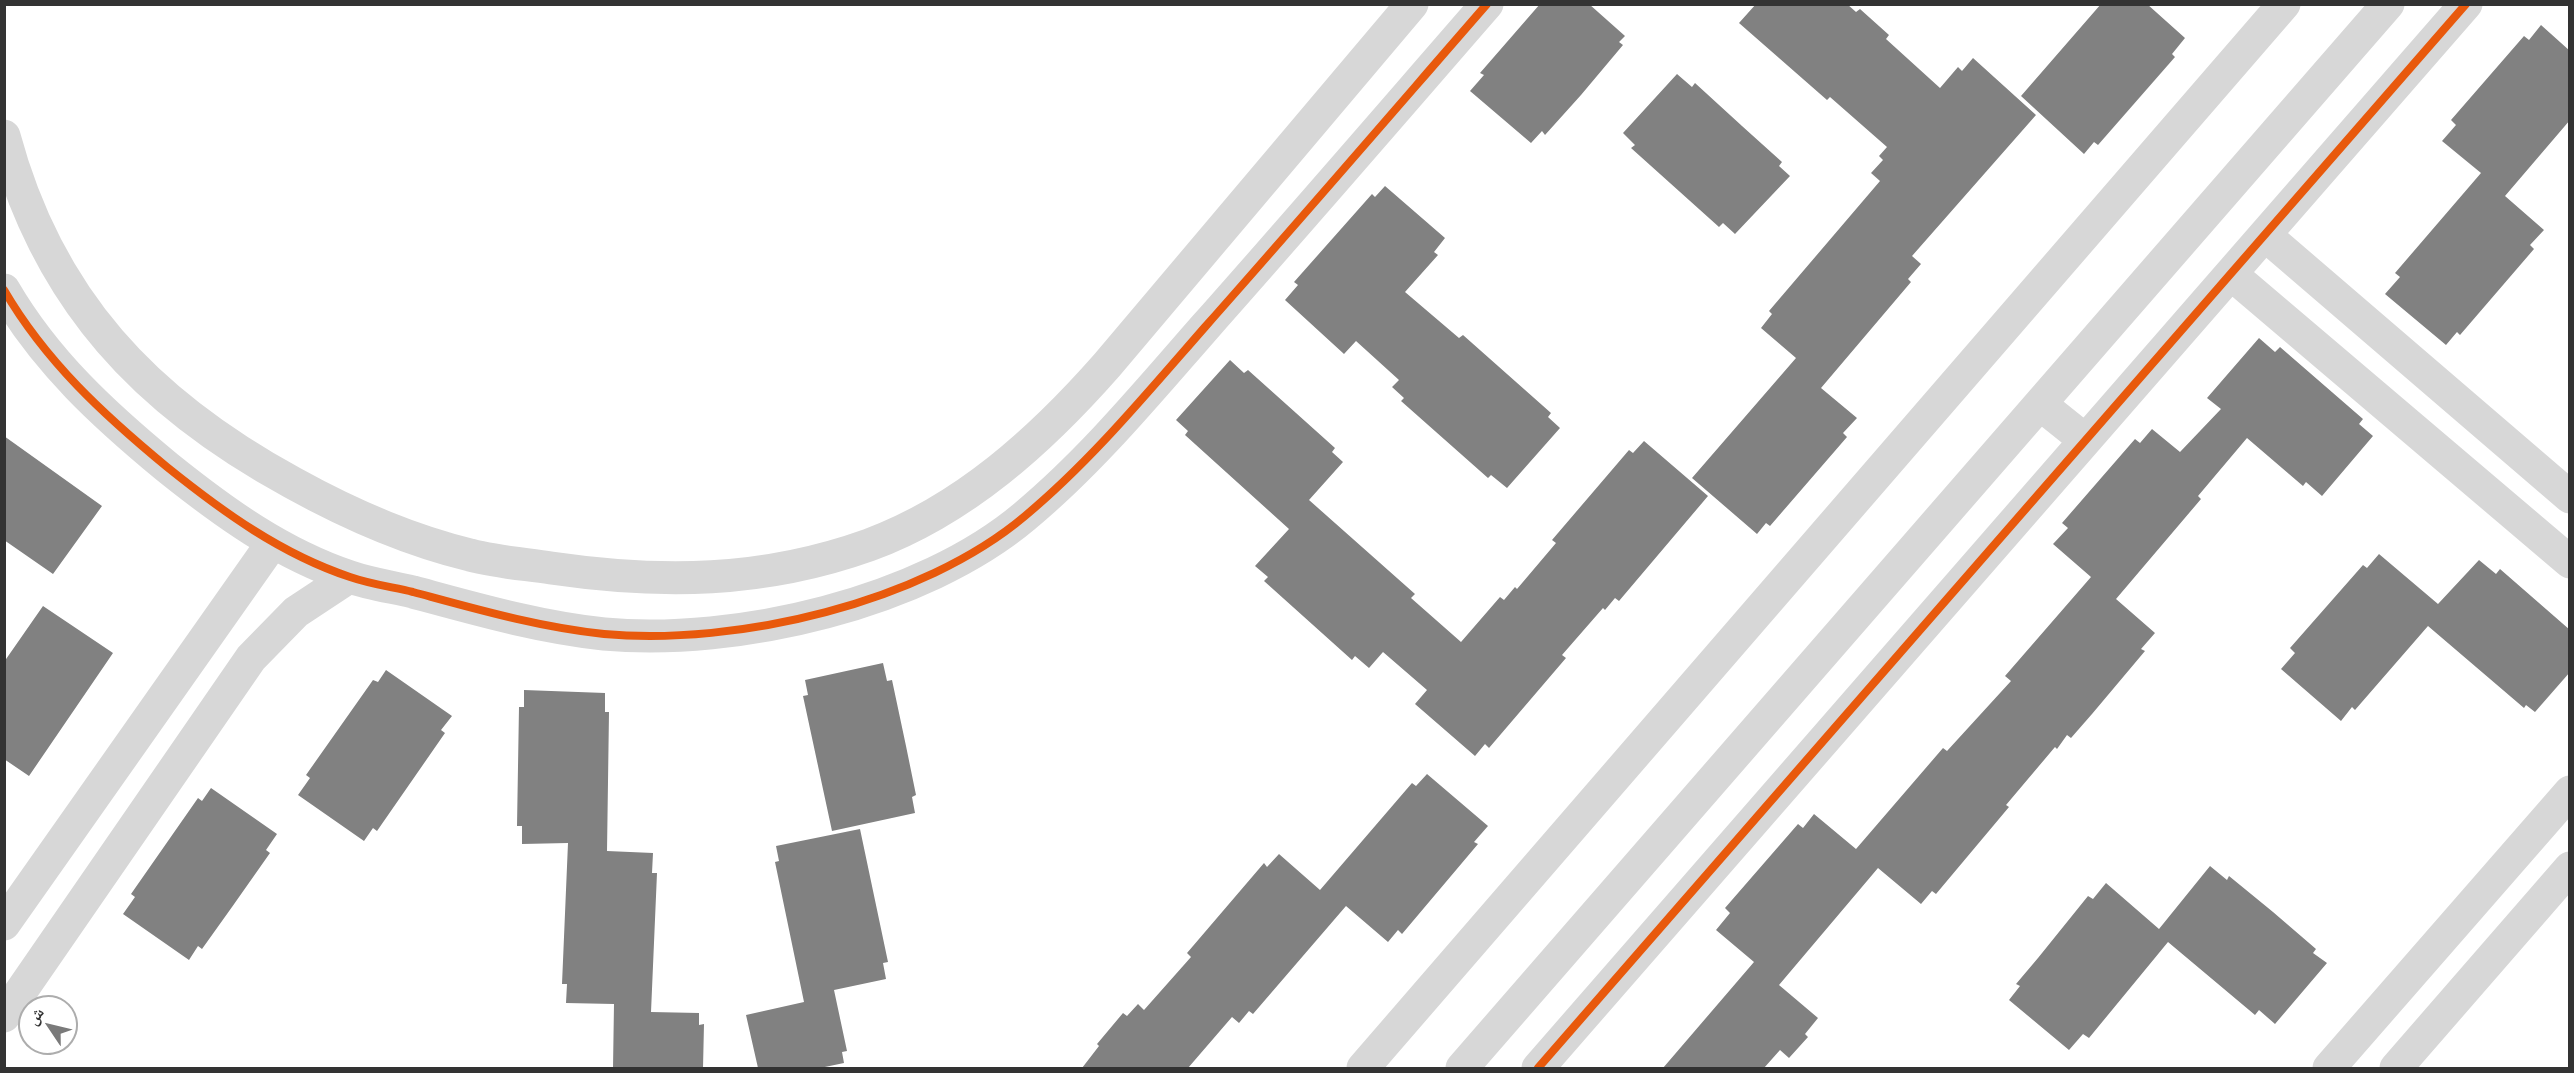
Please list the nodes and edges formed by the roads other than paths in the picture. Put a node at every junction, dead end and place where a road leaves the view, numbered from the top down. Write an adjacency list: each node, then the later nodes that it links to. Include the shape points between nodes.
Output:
1 (1412, 4): 8 (street)
2 (1487, 4): 11 (street)
3 (2284, 4): 24 (street)
4 (2388, 4): 12 (street)
5 (2466, 4): 7 (street)
6 (4, 136): 8 (street, via 15,177 55,265 111,344 181,412 320,498 421,541 473,556 601,575 667,579 764,572 860,548 920,523 1005,465 1063,415)
7 (2265, 235): 9 (street); 14 (street)
8 (1191, 264): 11 (street)
9 (2230, 274): 13 (street); 16 (street)
10 (4, 290): 15 (street, via 44,349 83,394 224,513)
11 (1228, 301): 17 (street, via 1076,468 1024,518 938,571 858,604 816,615 706,632 663,636 607,634 496,615)
12 (2040, 404): 13 (street); 25 (street)
13 (2085, 440): 26 (street)
14 (2570, 497)
15 (273, 542): 17 (street); 18 (street)
16 (2570, 562)
17 (349, 577): 19 (street, via 296,612 251,658)
18 (194, 654): 19 (street); 22 (street)
19 (233, 684): 23 (street)
20 (2570, 792): 27 (street)
21 (2570, 868): 28 (street)
22 (4, 924)
23 (4, 1016)
24 (1363, 1068)
25 (1462, 1068)
26 (1538, 1068)
27 (2329, 1068)
28 (2396, 1068)

